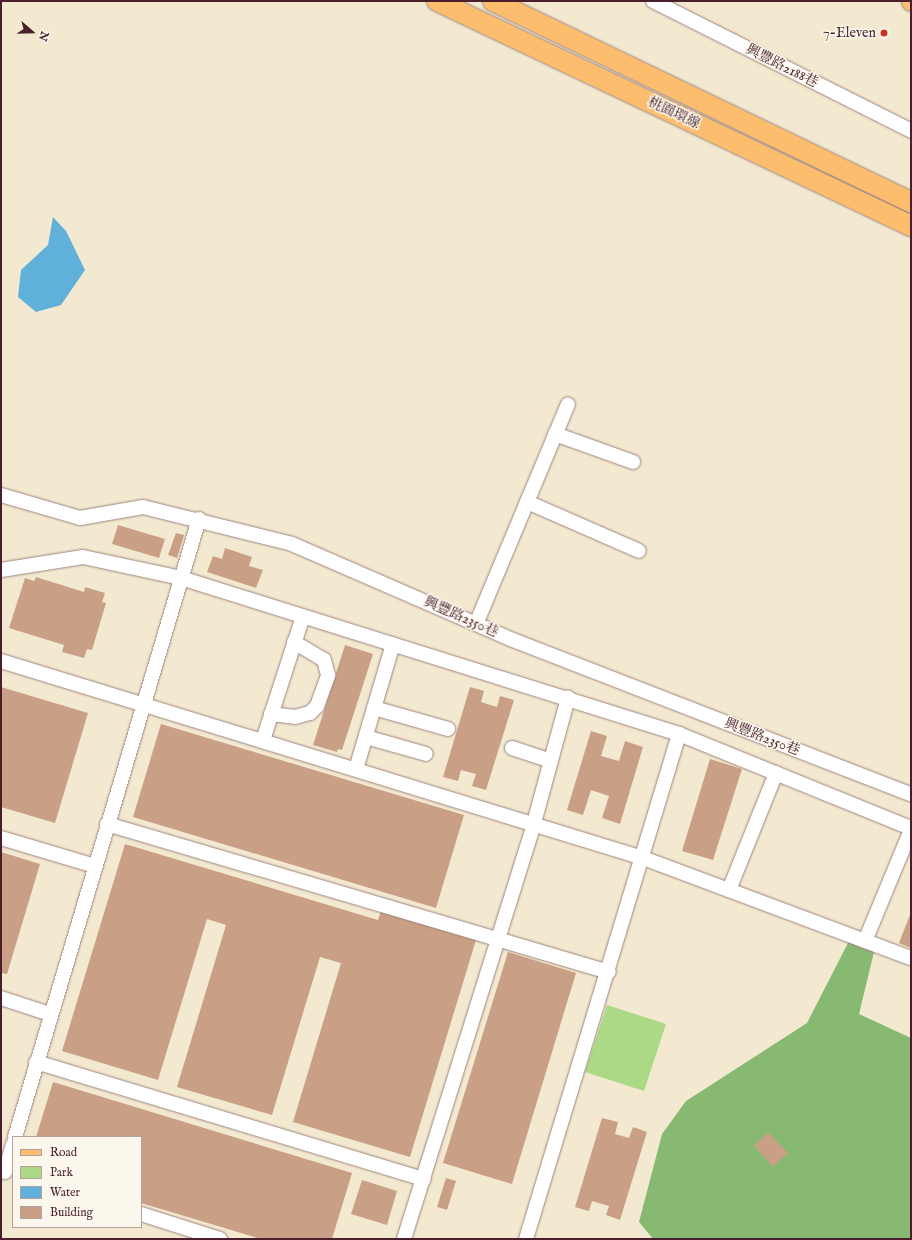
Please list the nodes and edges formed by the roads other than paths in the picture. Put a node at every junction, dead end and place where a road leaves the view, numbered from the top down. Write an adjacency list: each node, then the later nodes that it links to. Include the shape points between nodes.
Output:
1 (437, 1): 6 (highway, 桃園環線)
2 (493, 1): 5 (highway, 桃園環線)
3 (653, 1): 4 (street, 興豐路2188巷)
4 (911, 131)
5 (911, 202)
6 (911, 226)
7 (568, 404): 8 (street)
8 (555, 434): 9 (street); 11 (street)
9 (633, 462)
10 (1, 495): 12 (street, 興豐路2350巷, via 80,518 143,507)
11 (527, 502): 13 (street); 17 (street)
12 (199, 519): 15 (street); 17 (street, 興豐路2350巷, via 292,544)
13 (639, 551)
14 (1, 570): 15 (street, via 82,556)
15 (181, 578): 16 (street); 22 (street)
16 (303, 616): 18 (street); 19 (street)
17 (476, 624): 34 (street, 興豐路2350巷)
18 (294, 642): 24 (street); 24 (street, via 324,660 328,675 317,706 310,714 295,718)
19 (393, 644): 21 (street); 23 (street)
20 (1, 661): 22 (street)
21 (568, 698): 26 (street); 31 (street)
22 (143, 704): 28 (street); 36 (street)
23 (374, 708): 25 (street); 27 (street)
24 (271, 714): 28 (street)
25 (448, 729)
26 (679, 734): 33 (street); 39 (street)
27 (366, 737): 30 (street); 32 (street)
28 (263, 740): 32 (street)
29 (512, 748): 31 (street)
30 (426, 754)
31 (551, 761): 35 (street)
32 (356, 769): 35 (street)
33 (776, 773): 37 (street); 41 (street)
34 (911, 794)
35 (534, 823): 39 (street); 42 (street)
36 (107, 824): 40 (street); 42 (street)
37 (911, 829): 43 (street)
38 (1, 838): 40 (street)
39 (644, 858): 41 (street); 45 (street)
40 (95, 866): 47 (street)
41 (729, 890): 43 (street)
42 (498, 939): 45 (street); 52 (street)
43 (866, 940): 44 (street)
44 (911, 958)
45 (609, 972): 56 (street)
46 (1, 998): 47 (street)
47 (50, 1014): 48 (street)
48 (36, 1062): 49 (street); 52 (street)
49 (15, 1136)
50 (12, 1148): 51 (street)
51 (6, 1172)
52 (424, 1179): 55 (street)
53 (142, 1214): 54 (street)
54 (220, 1239)
55 (404, 1239)
56 (526, 1239)

